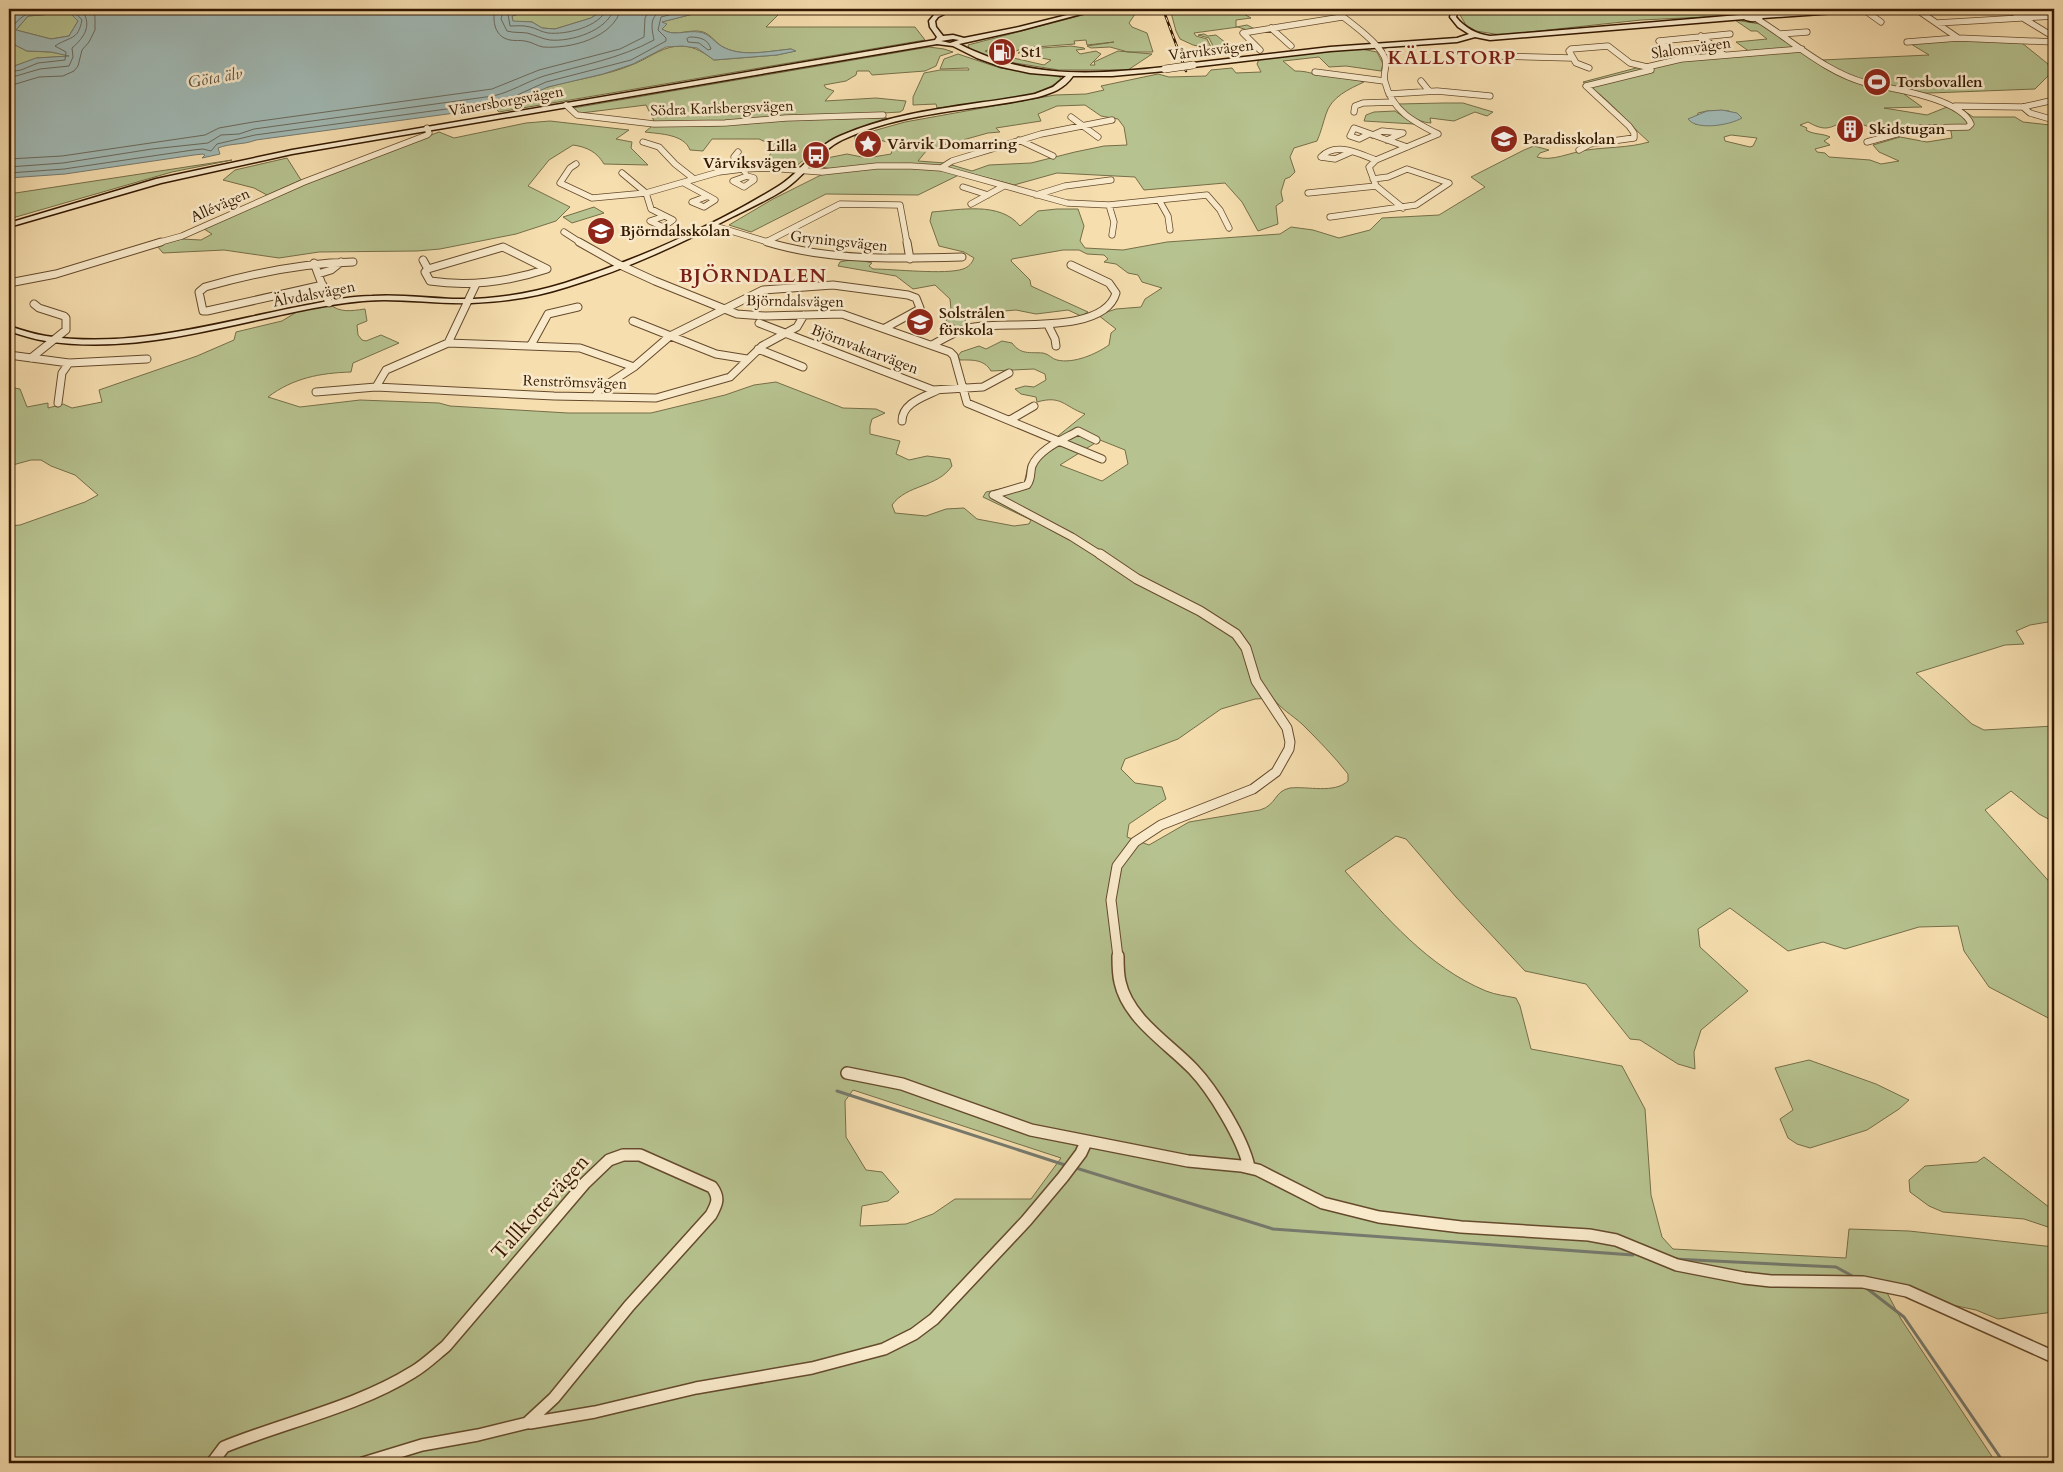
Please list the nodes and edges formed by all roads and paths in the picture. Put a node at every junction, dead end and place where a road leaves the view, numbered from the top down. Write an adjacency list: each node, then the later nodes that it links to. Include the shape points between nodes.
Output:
1 (952, 9): 19 (street, via 933,19)
2 (1097, 9): 30 (street)
3 (1333, 9): 12 (street)
4 (1455, 9): 24 (street, via 1454,19)
5 (1808, 9): 9 (street)
6 (1864, 9): 9 (street, Vårviksvägen); 15 (street)
7 (1916, 9): 16 (street)
8 (2008, 9): 14 (street)
9 (1816, 12): 13 (street, Vårviksvägen)
10 (1744, 13): 13 (street, Vårviksvägen); 24 (street, Vårviksvägen, via 1505,37)
11 (2054, 16): 14 (street)
12 (1342, 17): 18 (street); 35 (street)
13 (1759, 18): 23 (street)
14 (2024, 18): 16 (street); 27 (street)
15 (1881, 22)
16 (1937, 23): 28 (street)
17 (1789, 27): 20 (street)
18 (1271, 28): 34 (street); 37 (street, via 1243,33)
19 (937, 30): 26 (street); 29 (street)
20 (1798, 32): 21 (street); 23 (street)
21 (1807, 32)
22 (1730, 34): 25 (street)
23 (1780, 34): 36 (street)
24 (1474, 35): 35 (street, Vårviksvägen, via 1450,41)
25 (1701, 36): 38 (street); 41 (street, via 1658,41)
26 (956, 37): 29 (street, Vänersborgsvägen); 30 (street, Vänersborgsvägen)
27 (2054, 37)
28 (1958, 38): 31 (street); 32 (street)
29 (939, 40): 33 (street, Vänersborgsvägen, via 945,45); 53 (street, Vänersborgsvägen)
30 (963, 40): 33 (street)
31 (1907, 42)
32 (2054, 42)
33 (955, 45): 45 (street, Vårviksvägen, via 1002,64)
34 (1291, 46)
35 (1376, 46): 45 (street, Vårviksvägen, bridge, via 1330,48 1111,74); 46 (street, via 1386,60)
36 (1802, 49): 38 (street, Slalomvägen); 54 (street, via 1854,80)
37 (1260, 50)
38 (1724, 55): 41 (street, Slalomvägen)
39 (1497, 56): 40 (street)
40 (1571, 58): 42 (street, Slalomvägen, via 1571,49 1608,46 1630,63); 43 (street, via 1580,66)
41 (1681, 59): 42 (street, Slalomvägen)
42 (1652, 66): 69 (street, via 1658,68 1586,86 1629,126 1634,138 1590,144)
43 (1589, 68)
44 (1315, 72): 46 (street)
45 (1071, 74): 77 (street, via 1057,88 1036,96 865,128 818,152)
46 (1384, 81): 49 (street)
47 (1420, 81): 48 (street)
48 (1429, 91): 49 (street); 50 (street)
49 (1390, 94): 52 (street)
50 (1490, 96)
51 (2054, 100): 55 (street)
52 (1394, 102): 56 (street, via 1363,103 1355,106); 68 (street, via 1403,114 1438,134)
53 (566, 105): 57 (street, Södra Karlsbergsvägen, via 578,114 654,124 725,124 786,118); 62 (street, Vänersborgsvägen)
54 (1953, 106): 55 (street); 67 (street, via 1968,116 1971,124 1968,127 1918,128)
55 (2023, 107): 60 (street, via 2030,113)
56 (1354, 112)
57 (883, 115)
58 (1071, 117): 61 (street)
59 (1112, 120): 61 (street)
60 (2054, 120)
61 (1086, 126): 63 (street); 64 (street)
62 (427, 128): 99 (street, Vänersborgsvägen, via 159,181); 115 (street, Allévägen, via 427,135 304,182 182,236 56,274)
63 (1098, 137)
64 (1019, 140): 72 (street); 75 (street, via 952,161)
65 (1387, 140): 65 (street, via 1371,135 1382,131 1403,133); 68 (street)
66 (643, 142): 80 (street, via 664,149 674,163)
67 (1867, 142)
68 (1407, 147): 73 (street)
69 (1578, 150)
70 (738, 152): 76 (street, via 734,157)
71 (1351, 152): 73 (street)
72 (1053, 156)
73 (1376, 160): 81 (street, via 1369,167)
74 (576, 164): 88 (street, via 560,183 587,197)
75 (941, 168): 77 (street, via 876,166); 84 (street)
76 (743, 169): 77 (street); 79 (street); 80 (street)
77 (801, 171): 98 (street, via 781,188)
78 (622, 173): 88 (street)
79 (747, 176)
80 (694, 179): 83 (street)
81 (1373, 179): 85 (street); 95 (street, via 1407,169 1449,183 1416,205)
82 (1111, 180): 90 (street, via 1066,184)
83 (684, 182): 88 (street); 91 (street)
84 (1004, 186): 89 (street); 90 (street)
85 (1376, 186): 87 (street); 95 (street)
86 (963, 187): 89 (street)
87 (1308, 193)
88 (646, 194): 96 (street, via 651,209)
89 (988, 195): 93 (street)
90 (1036, 195): 94 (street, via 1067,203)
91 (708, 196)
92 (1159, 200): 94 (street); 100 (street, via 1207,195 1220,210); 101 (street, via 1168,216)
93 (971, 204)
94 (1109, 205): 103 (street, via 1114,222)
95 (1403, 208): 97 (street)
96 (665, 216)
97 (1330, 217)
98 (711, 225): 104 (street, Gryningsvägen); 112 (street)
99 (9, 226)
100 (1228, 228)
101 (1170, 230)
102 (564, 232): 112 (street)
103 (1112, 236)
104 (766, 242): 106 (street, Gryningsvägen, via 789,249); 106 (street, Gryningsvägen, via 840,204 900,205)
105 (962, 257): 106 (street, Gryningsvägen)
106 (910, 259)
107 (423, 260): 113 (street)
108 (341, 262): 109 (street); 110 (street); 114 (street)
109 (353, 262)
110 (314, 263): 114 (street); 117 (street, via 262,270 202,289 199,292 203,311 221,310)
111 (1071, 265): 126 (street, via 1109,283 1116,293 1115,299 1108,308 1091,316)
112 (622, 266): 118 (street, Älvdalsvägen, via 533,294); 122 (street, Björndalsvägen)
113 (428, 269): 116 (street, via 430,281); 116 (street, via 503,247 546,269 521,278)
114 (318, 274): 117 (street)
115 (9, 283)
116 (476, 284): 118 (street)
117 (323, 285): 119 (street)
118 (468, 301): 119 (street, Älvdalsvägen, via 371,298); 132 (street)
119 (329, 303): 131 (street, Älvdalsvägen, via 227,326 164,336 97,341)
120 (34, 304): 131 (street, via 66,318 66,330)
121 (578, 307): 133 (street, via 548,314)
122 (725, 309): 123 (street, Björndalsvägen, via 743,315); 127 (street, via 763,290 829,285 916,298 918,310); 130 (street)
123 (804, 315): 127 (street, Björndalsvägen, via 842,314); 129 (street, Renströmsvägen, via 796,327)
124 (633, 321): 130 (street)
125 (759, 323): 129 (street, Björnvaktarvägen)
126 (1048, 325): 134 (street, via 974,327 958,331); 135 (street)
127 (885, 328): 134 (street, Björndalsvägen)
128 (9, 329): 131 (street, Älvdalsvägen)
129 (785, 333): 136 (street, Renströmsvägen); 147 (street, Björnvaktarvägen)
130 (670, 336): 140 (street, via 716,354); 142 (street)
131 (56, 339): 138 (street)
132 (448, 343): 133 (street); 145 (street, via 386,370)
133 (531, 345): 142 (street, via 580,348)
134 (932, 345): 146 (street, Björndalsvägen, via 954,356)
135 (1056, 346)
136 (758, 349): 140 (street, Renströmsvägen); 143 (street)
137 (9, 356): 138 (street)
138 (31, 358): 141 (street)
139 (147, 359): 141 (street)
140 (747, 359): 149 (street, Renströmsvägen, via 730,377 708,384 648,399)
141 (69, 363): 150 (street, via 59,375 62,394)
142 (634, 367): 149 (street, via 600,389)
143 (803, 367)
144 (1009, 373): 146 (street, via 989,385)
145 (376, 387): 148 (street, Renströmsvägen); 149 (street, Renströmsvägen)
146 (962, 388): 147 (street, Björnvaktarvägen); 152 (street, Björndalsvägen, via 967,402)
147 (938, 390): 153 (street, via 908,406 902,414)
148 (316, 392)
149 (595, 397)
150 (58, 404)
151 (1034, 406): 152 (street)
152 (1010, 420): 155 (street, Björndalsvägen)
153 (902, 421)
154 (1096, 440): 155 (street, via 1078,432)
155 (1061, 441): 156 (street, Björndalsvägen); 159 (street, via 1034,463 1028,485 993,495 1012,508 1078,540 1122,570 1183,601 1236,634 1246,645 1257,683 1288,730 1289,749 1284,761 1269,778 1244,792 1154,828 1122,859 1111,887 1118,975 1123,993 1154,1034 1201,1078 1231,1125 1248,1158)
156 (1102, 458)
157 (847, 1074): 158 (street, via 902,1084 1031,1130)
158 (1086, 1142): 159 (street, via 1188,1162); 161 (street, via 1063,1177 1026,1221 934,1319 914,1334 884,1349 812,1368 696,1388 595,1412)
159 (1249, 1167): 160 (street, via 1324,1203 1379,1217 1607,1238 1677,1265 1744,1278 1863,1282 1890,1286)
160 (2054, 1357)
161 (531, 1420): 162 (street, Tallkottevägen, via 554,1398 629,1306 711,1215 718,1202 718,1195 712,1187 640,1155 623,1155 609,1160 446,1346 428,1361 365,1396 224,1447); 163 (street, via 478,1435 422,1445)
162 (212, 1463)
163 (363, 1463)

